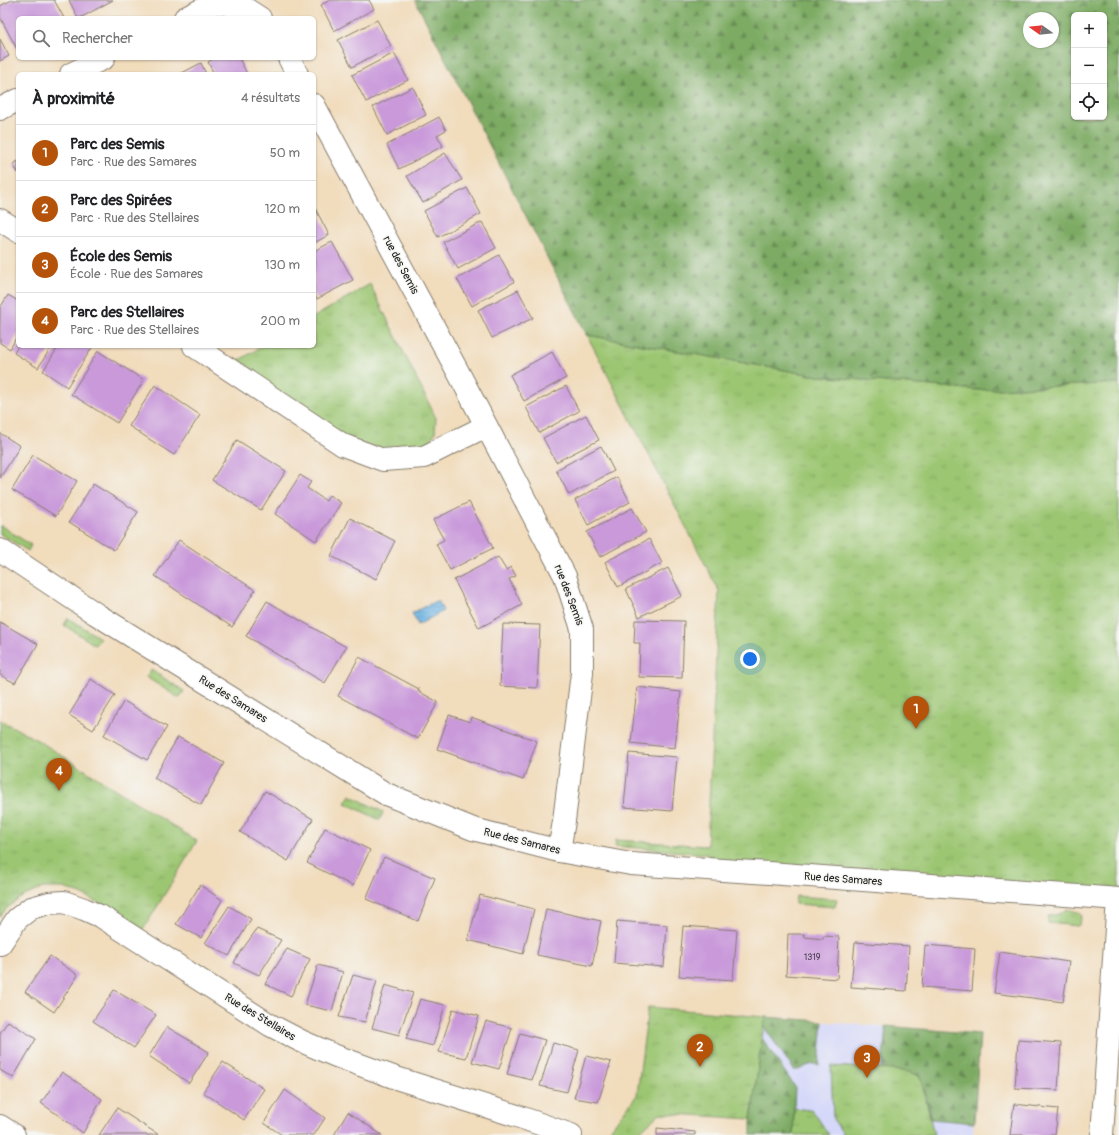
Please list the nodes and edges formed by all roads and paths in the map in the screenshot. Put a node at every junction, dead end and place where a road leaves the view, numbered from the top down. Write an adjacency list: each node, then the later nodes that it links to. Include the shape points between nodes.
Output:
1 (189, 16): 2 (street, via 215,3 243,7)
2 (257, 16)
3 (100, 60): 5 (street)
4 (290, 60): 6 (street)
5 (76, 72)
6 (296, 72)
7 (16, 101): 8 (street)
8 (0, 109)
9 (316, 109): 13 (street, rue des Semis)
10 (0, 220): 11 (street)
11 (16, 230)
12 (197, 348): 13 (street, via 343,445 383,460 424,457)
13 (486, 426): 15 (street, rue des Semis, via 564,576 582,629 582,673)
14 (0, 550): 15 (street, Rue des Samares, via 96,614 386,794 473,829)
15 (559, 851): 16 (street, Rue des Samares, via 631,864)
16 (1118, 899): 21 (street)
17 (0, 944): 20 (street, Rue des Stellaires, via 17,919 31,908 64,902 102,917 270,1025 301,1041 388,1075)
18 (0, 1126): 19 (street)
19 (14, 1135)
20 (571, 1135)
21 (1102, 1135)

